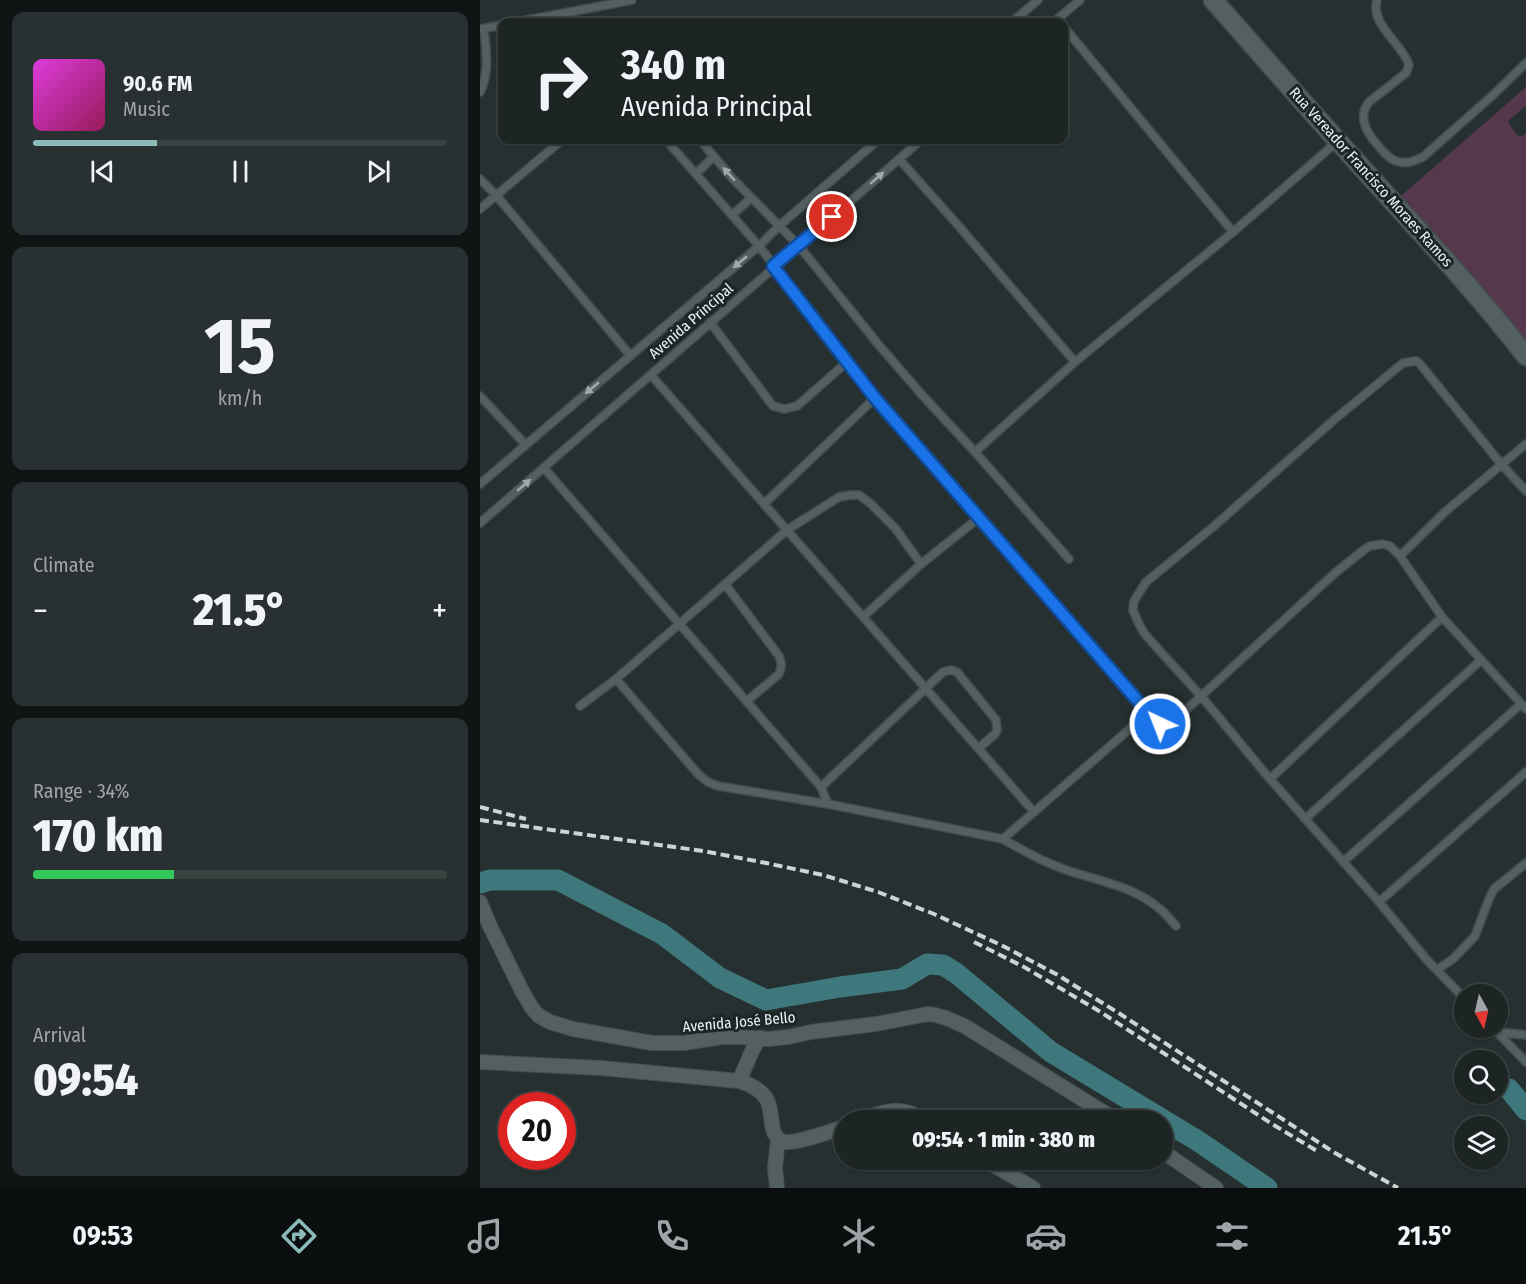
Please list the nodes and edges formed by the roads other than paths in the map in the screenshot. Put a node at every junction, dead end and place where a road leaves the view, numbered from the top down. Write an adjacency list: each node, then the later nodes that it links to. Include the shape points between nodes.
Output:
1 (631, 0): 6 (lane)
2 (1038, 0): 7 (lane)
3 (1080, 0): 8 (lane)
4 (1213, 0): 14 (street, Rua Vereador Francisco Moraes Ramos)
5 (1377, 0): 12 (lane, via 1380,24 1409,65 1406,73 1369,102 1364,120 1369,136 1396,161 1423,157)
6 (538, 18)
7 (1017, 18)
8 (1061, 18)
9 (498, 26): 10 (lane)
10 (482, 29): 13 (lane, via 486,74)
11 (1068, 32): 29 (lane)
12 (1526, 63)
13 (480, 92)
14 (1338, 141): 29 (lane); 35 (street, Rua Vereador Francisco Moraes Ramos)
15 (557, 144): 24 (lane)
16 (670, 144): 22 (lane)
17 (703, 144): 20 (lane)
18 (873, 144): 28 (lane, Avenida Principal)
19 (916, 144): 21 (lane, Avenida Principal)
20 (713, 157): 22 (lane); 25 (lane, one-way to 20)
21 (899, 159): 31 (lane, Avenida Principal, one-way to 21); 37 (lane)
22 (696, 174): 27 (lane)
23 (480, 179): 24 (lane)
24 (496, 195): 26 (lane); 34 (lane)
25 (751, 198): 27 (lane); 28 (lane)
26 (480, 209)
27 (732, 215): 30 (lane)
28 (779, 226): 30 (lane, Avenida Principal); 31 (lane)
29 (1233, 232): 37 (lane)
30 (759, 246): 32 (lane); 34 (lane, Avenida Principal, one-way to 34)
31 (799, 246): 32 (lane, Avenida Principal); 43 (lane, via 922,396)
32 (773, 266): 33 (lane, Avenida Principal); 36 (lane)
33 (710, 322): 36 (lane, via 773,406 797,406); 38 (lane, Avenida Principal)
34 (630, 356): 41 (lane, Avenida Principal, one-way to 41)
35 (1526, 356)
36 (847, 362): 40 (lane)
37 (1075, 362): 43 (lane)
38 (651, 375): 45 (lane, Avenida Principal); 48 (lane)
39 (480, 396): 41 (lane)
40 (875, 398): 48 (lane); 49 (lane)
41 (525, 444): 46 (lane, Avenida Principal)
42 (1526, 444): 44 (lane)
43 (975, 452): 53 (lane)
44 (1502, 465): 47 (lane); 52 (lane); 62 (lane, via 1420,364 1411,360 1395,368 1139,592 1133,610 1137,622)
45 (544, 468): 50 (lane, Avenida Principal, one-way to 45); 58 (lane)
46 (480, 484)
47 (1526, 491)
48 (764, 504): 51 (lane)
49 (980, 517): 54 (lane); 66 (lane)
50 (480, 523)
51 (787, 530): 54 (lane, via 839,497 859,495 895,528); 55 (lane); 56 (lane)
52 (1400, 556): 57 (lane); 62 (lane, via 1382,544 1365,549)
53 (1069, 559)
54 (921, 564): 56 (lane)
55 (725, 584): 58 (lane); 63 (lane, via 782,663 779,674)
56 (863, 617): 61 (lane)
57 (1442, 617): 59 (lane); 69 (lane)
58 (679, 624): 60 (lane); 63 (lane)
59 (1482, 660): 65 (lane); 73 (lane)
60 (616, 679): 64 (lane); 71 (lane, via 708,782)
61 (926, 688): 67 (lane); 67 (lane, via 943,672 957,672 996,720 998,730); 70 (lane)
62 (1201, 696): 66 (lane, via 1169,724 1157,723); 69 (lane)
63 (747, 701): 70 (lane)
64 (580, 706)
65 (1524, 706): 75 (lane)
66 (1148, 712): 72 (lane)
67 (979, 748): 72 (lane)
68 (1526, 772): 78 (lane)
69 (1270, 779): 73 (lane)
70 (821, 787): 71 (lane)
71 (828, 804): 74 (lane)
72 (1034, 812): 74 (lane)
73 (1305, 819): 75 (lane)
74 (1003, 839): 79 (lane, via 1066,870 1138,894 1162,910)
75 (1343, 862): 78 (lane)
76 (1526, 863): 80 (lane, via 1494,890 1475,936)
77 (480, 902): 84 (street, Avenida José Bello, via 522,991 539,1016 550,1022 652,1043)
78 (1379, 902): 80 (lane)
79 (1176, 926)
80 (1437, 970): 81 (lane)
81 (1454, 988)
82 (1508, 1032): 83 (lane)
83 (1526, 1035)
84 (760, 1038): 88 (street); 89 (street, Avenida José Bello, via 936,1014 966,1027)
85 (1504, 1038): 87 (lane)
86 (480, 1062): 88 (street)
87 (1526, 1062)
88 (739, 1081): 91 (street, via 767,1099)
89 (1100, 1110)
90 (834, 1130): 91 (street, via 791,1142)
91 (778, 1139): 94 (street)
92 (1173, 1159): 96 (street)
93 (1002, 1170): 95 (street)
94 (777, 1188)
95 (1033, 1188)
96 (1216, 1188)

